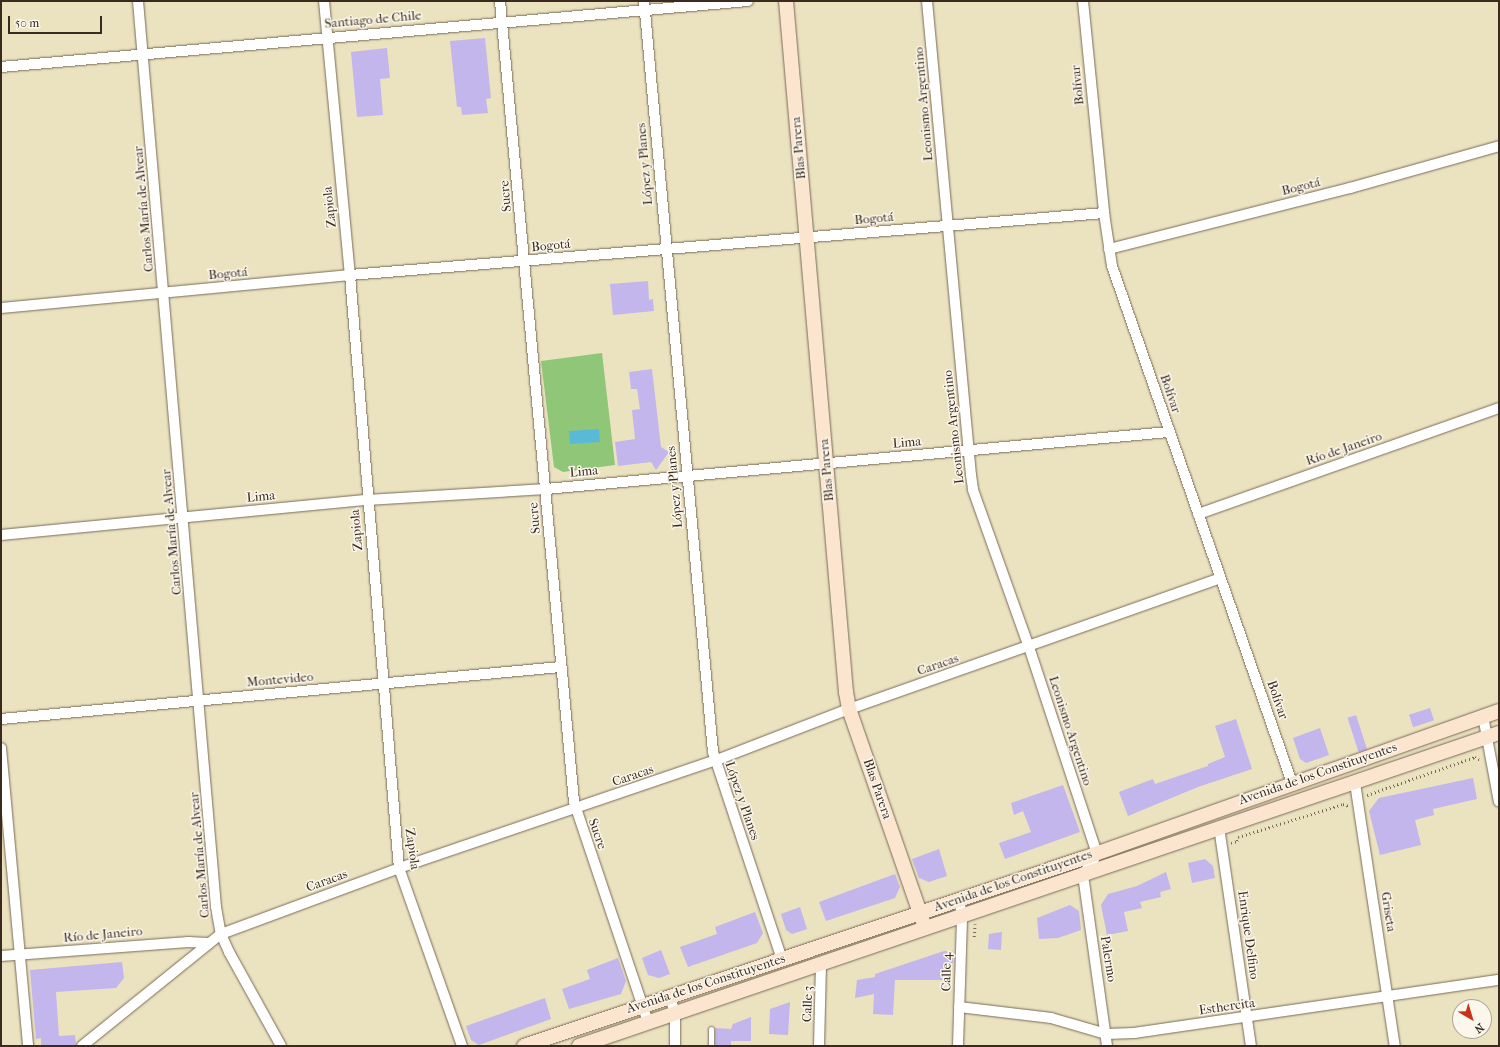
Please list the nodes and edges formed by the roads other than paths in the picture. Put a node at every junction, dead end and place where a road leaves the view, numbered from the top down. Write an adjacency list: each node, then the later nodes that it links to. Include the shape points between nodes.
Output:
1 (138, 1): 11 (street, Carlos María de Alvear)
2 (324, 1): 10 (street, Zapiola)
3 (500, 1): 9 (street, Sucre)
4 (748, 1): 8 (street, Santiago de Chile)
5 (786, 1): 16 (main road, Blas Parera)
6 (927, 1): 15 (street, Leonismo Argentino)
7 (1083, 1): 14 (street, Bolívar)
8 (644, 5): 9 (street, Santiago de Chile); 17 (street, López y Planes)
9 (502, 22): 10 (street, Santiago de Chile); 19 (street, Sucre)
10 (327, 37): 11 (street, Santiago de Chile); 20 (street, Zapiola)
11 (143, 54): 12 (street, Santiago de Chile); 21 (street, Carlos María de Alvear)
12 (1, 67)
13 (1499, 146): 18 (street, Bogotá, via 1350,188)
14 (1104, 213): 15 (street, Bogotá); 18 (street, Bolívar)
15 (948, 226): 16 (street, Bogotá); 25 (street, Leonismo Argentino)
16 (807, 238): 17 (street, Bogotá); 26 (main road, Blas Parera)
17 (666, 249): 19 (street, Bogotá); 27 (street, López y Planes)
18 (1109, 249): 24 (street, Bolívar, via 1116,280)
19 (525, 261): 20 (street, Bogotá); 28 (street, Sucre)
20 (350, 275): 21 (street, Bogotá); 29 (street, Zapiola)
21 (164, 293): 22 (street, Bogotá); 31 (street, Carlos María de Alvear)
22 (1, 308)
23 (1499, 408): 30 (street, Río de Janeiro)
24 (1170, 432): 25 (street, Lima); 30 (street, Bolívar)
25 (968, 450): 26 (street, Lima); 34 (street, Leonismo Argentino, via 973,490)
26 (826, 463): 27 (street, Lima); 38 (main road, Blas Parera)
27 (687, 476): 28 (street, Lima); 44 (street, López y Planes)
28 (546, 489): 29 (street, Lima); 35 (street, Sucre)
29 (367, 500): 31 (street, Lima); 36 (street, Zapiola)
30 (1198, 514): 33 (street, Bolívar)
31 (184, 518): 32 (street, Lima); 37 (street, Carlos María de Alvear)
32 (1, 535)
33 (1220, 578): 34 (street, Caracas); 45 (street, Bolívar)
34 (1029, 647): 38 (street, Caracas); 50 (street, Leonismo Argentino)
35 (561, 667): 36 (street, Montevideo); 48 (street, Sucre)
36 (383, 684): 37 (street, Montevideo); 51 (street, Zapiola)
37 (199, 700): 41 (street, Montevideo); 57 (street, Carlos María de Alvear, via 216,907)
38 (849, 709): 44 (street, Caracas); 54 (main road, Blas Parera)
39 (1499, 711): 40 (main road, Avenida de los Constituyentes)
40 (1483, 716): 42 (street); 45 (main road, Avenida de los Constituyentes)
41 (1, 718)
42 (1494, 734): 46 (main road, Avenida de los Constituyentes); 47 (street)
43 (1, 748): 59 (street)
44 (714, 761): 48 (street, Caracas); 61 (street, López y Planes)
45 (1292, 783): 50 (main road, Avenida de los Constituyentes)
46 (1355, 783): 49 (main road, Avenida de los Constituyentes); 65 (street, Griseta)
47 (1499, 802)
48 (575, 810): 51 (street, Caracas); 66 (street, Sucre)
49 (1219, 828): 52 (main road, Avenida de los Constituyentes); 69 (street, Enrique Delfino)
50 (1096, 853): 52 (street); 53 (main road, Avenida de los Constituyentes)
51 (399, 868): 57 (street, Caracas); 76 (street, Zapiola)
52 (1083, 875): 55 (main road, Avenida de los Constituyentes); 72 (street, Palermo)
53 (959, 899): 54 (main road, Avenida de los Constituyentes); 55 (street, Calle 4)
54 (920, 912): 56 (main road, Blas Parera); 61 (main road, Avenida de los Constituyentes)
55 (962, 916): 56 (main road, Avenida de los Constituyentes); 67 (street, Calle 4)
56 (926, 928): 62 (main road, Avenida de los Constituyentes)
57 (221, 934): 58 (street, Caracas); 75 (street, Carlos María de Alvear)
58 (208, 943): 59 (street, Río de Janeiro, via 188,942); 74 (street, Caracas)
59 (20, 955): 60 (street, Río de Janeiro); 73 (street)
60 (1, 956)
61 (782, 959): 64 (main road, Avenida de los Constituyentes)
62 (821, 963): 68 (main road, Avenida de los Constituyentes); 81 (street, Calle 3)
63 (1499, 980): 65 (street, Esthercita)
64 (670, 997): 66 (main road, Avenida de los Constituyentes); 68 (street)
65 (1388, 997): 69 (street, Esthercita); 85 (street, Griseta)
66 (643, 1005): 70 (street, Sucre); 77 (main road, Avenida de los Constituyentes)
67 (959, 1007): 72 (street, Esthercita, via 1051,1018); 82 (street, Calle 4)
68 (675, 1013): 70 (main road, Avenida de los Constituyentes); 79 (street)
69 (1247, 1017): 72 (street, Esthercita, via 1134,1033); 84 (street, Enrique Delfino)
70 (648, 1022): 78 (main road, Avenida de los Constituyentes)
71 (711, 1029): 80 (lane)
72 (1106, 1034): 83 (street, Palermo)
73 (28, 1046)
74 (82, 1046)
75 (281, 1046)
76 (462, 1046)
77 (524, 1046)
78 (579, 1046)
79 (675, 1046)
80 (711, 1046)
81 (819, 1046)
82 (958, 1046)
83 (1107, 1046)
84 (1251, 1046)
85 (1395, 1046)

